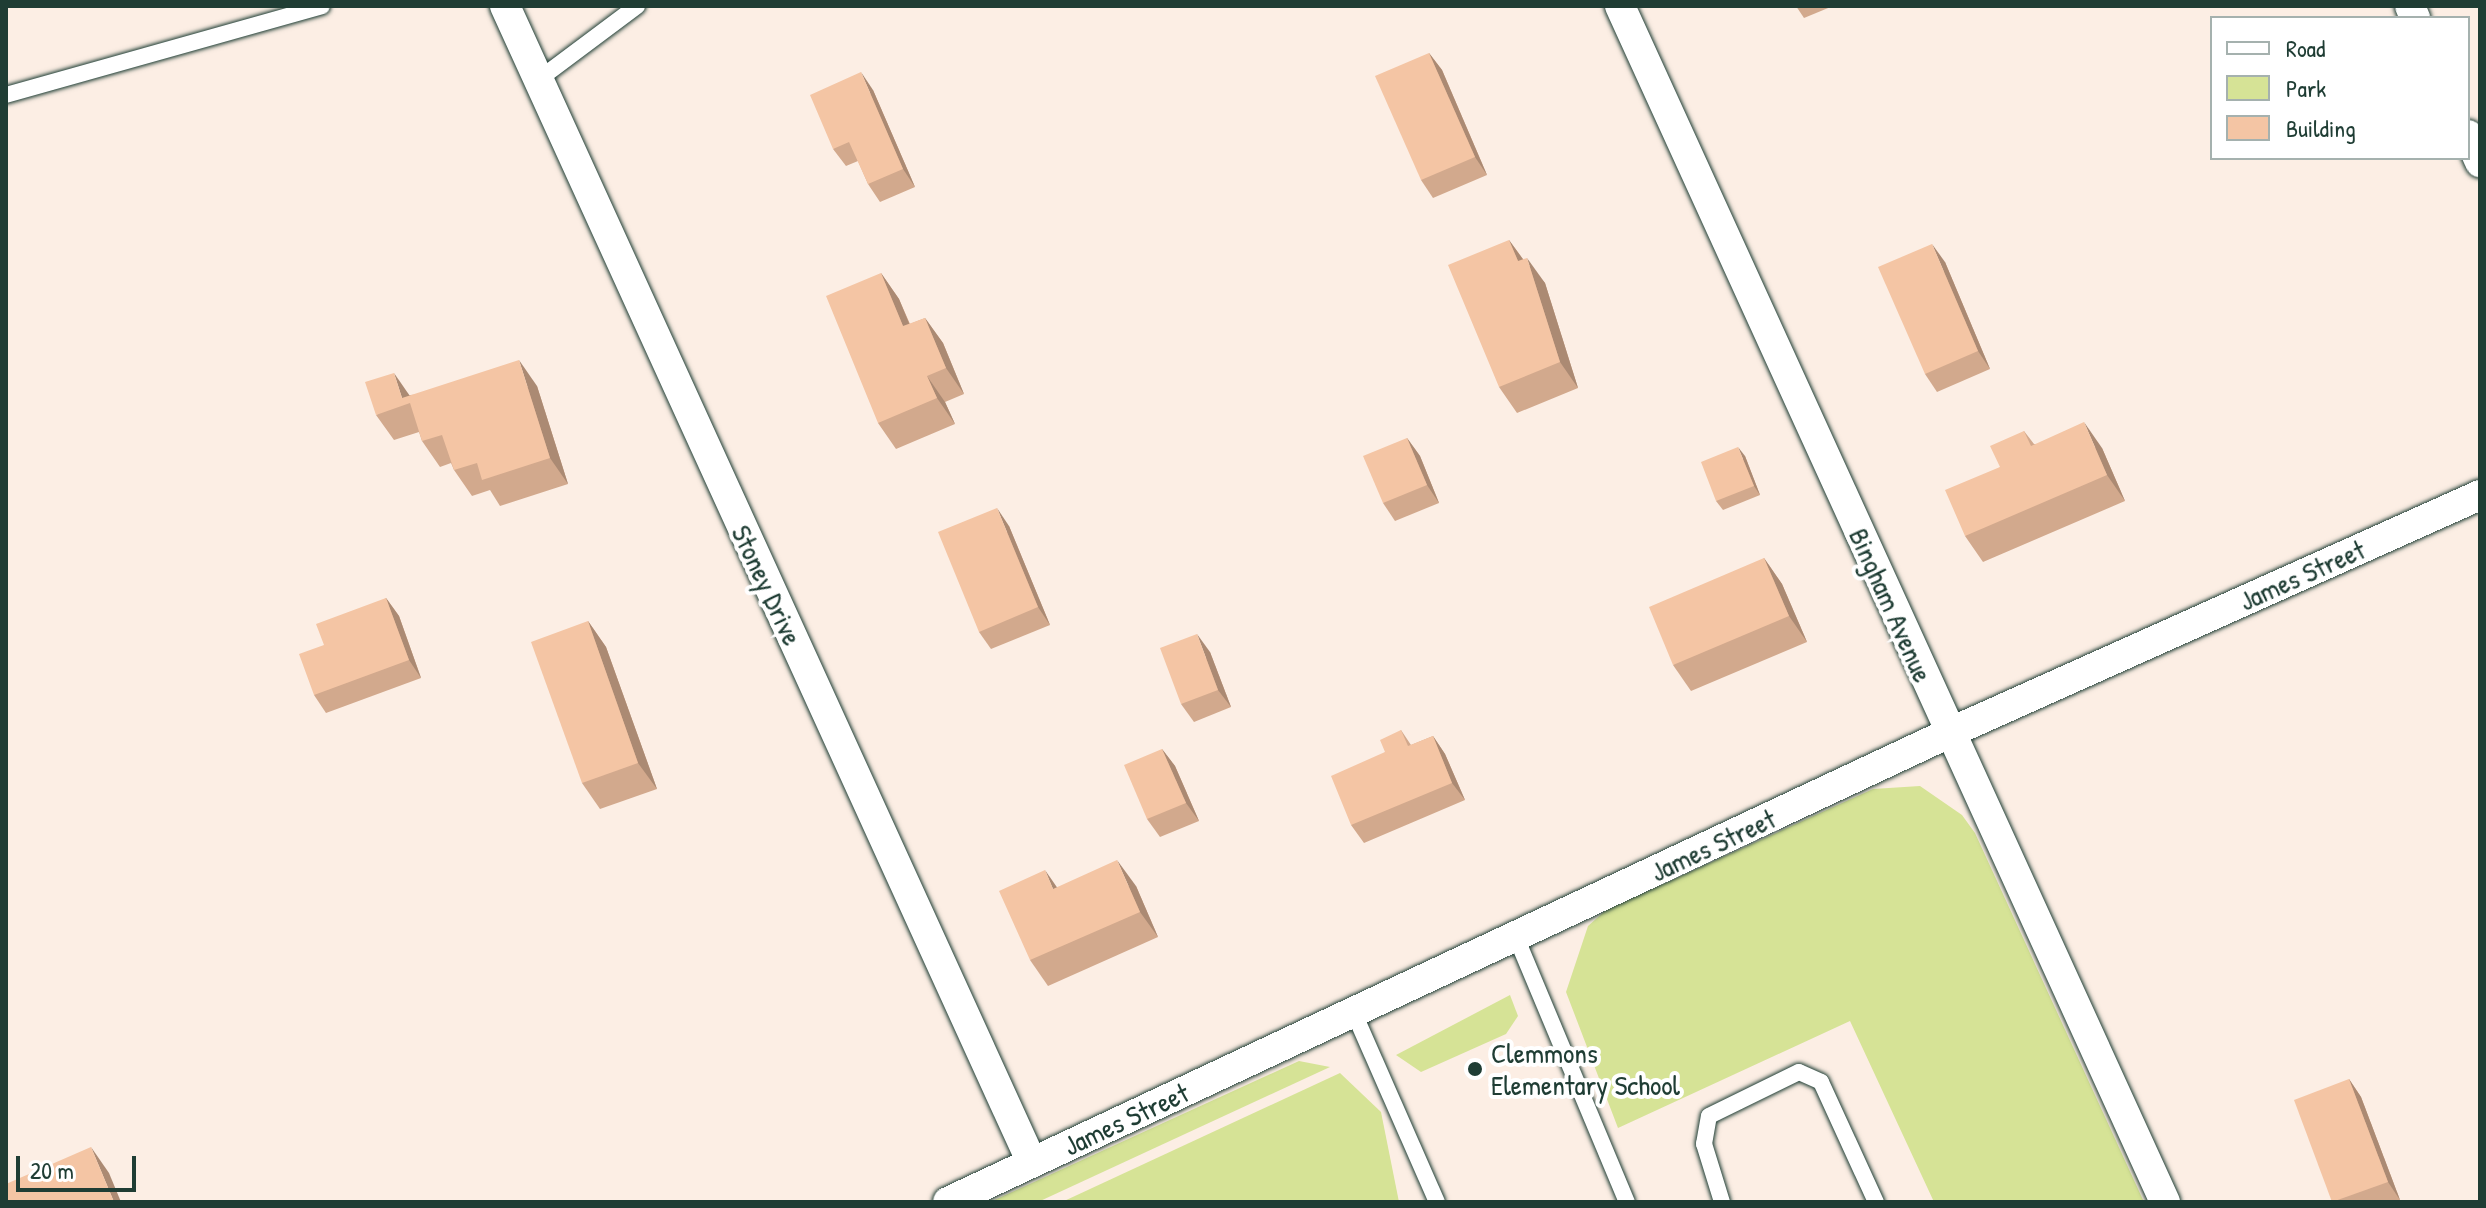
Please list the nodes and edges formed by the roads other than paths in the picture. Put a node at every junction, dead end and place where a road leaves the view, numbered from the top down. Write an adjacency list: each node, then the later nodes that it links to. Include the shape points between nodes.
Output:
1 (322, 6): 6 (lane)
2 (505, 6): 5 (street, Stoney Drive)
3 (637, 6): 5 (lane)
4 (1620, 6): 10 (street, Bingham Avenue)
5 (538, 80): 13 (street, Stoney Drive)
6 (6, 95)
7 (2470, 140): 8 (street)
8 (2480, 162)
9 (2480, 495): 10 (street, James Street)
10 (1949, 733): 11 (street, James Street); 19 (street, Bingham Avenue)
11 (1516, 937): 12 (street, James Street); 16 (lane)
12 (1354, 1013): 13 (street, James Street); 15 (lane)
13 (1032, 1163): 14 (street, James Street)
14 (948, 1202)
15 (1437, 1202)
16 (1627, 1202)
17 (1722, 1202): 18 (lane, via 1704,1144 1709,1116 1799,1072 1821,1082)
18 (1876, 1202)
19 (2165, 1202)

